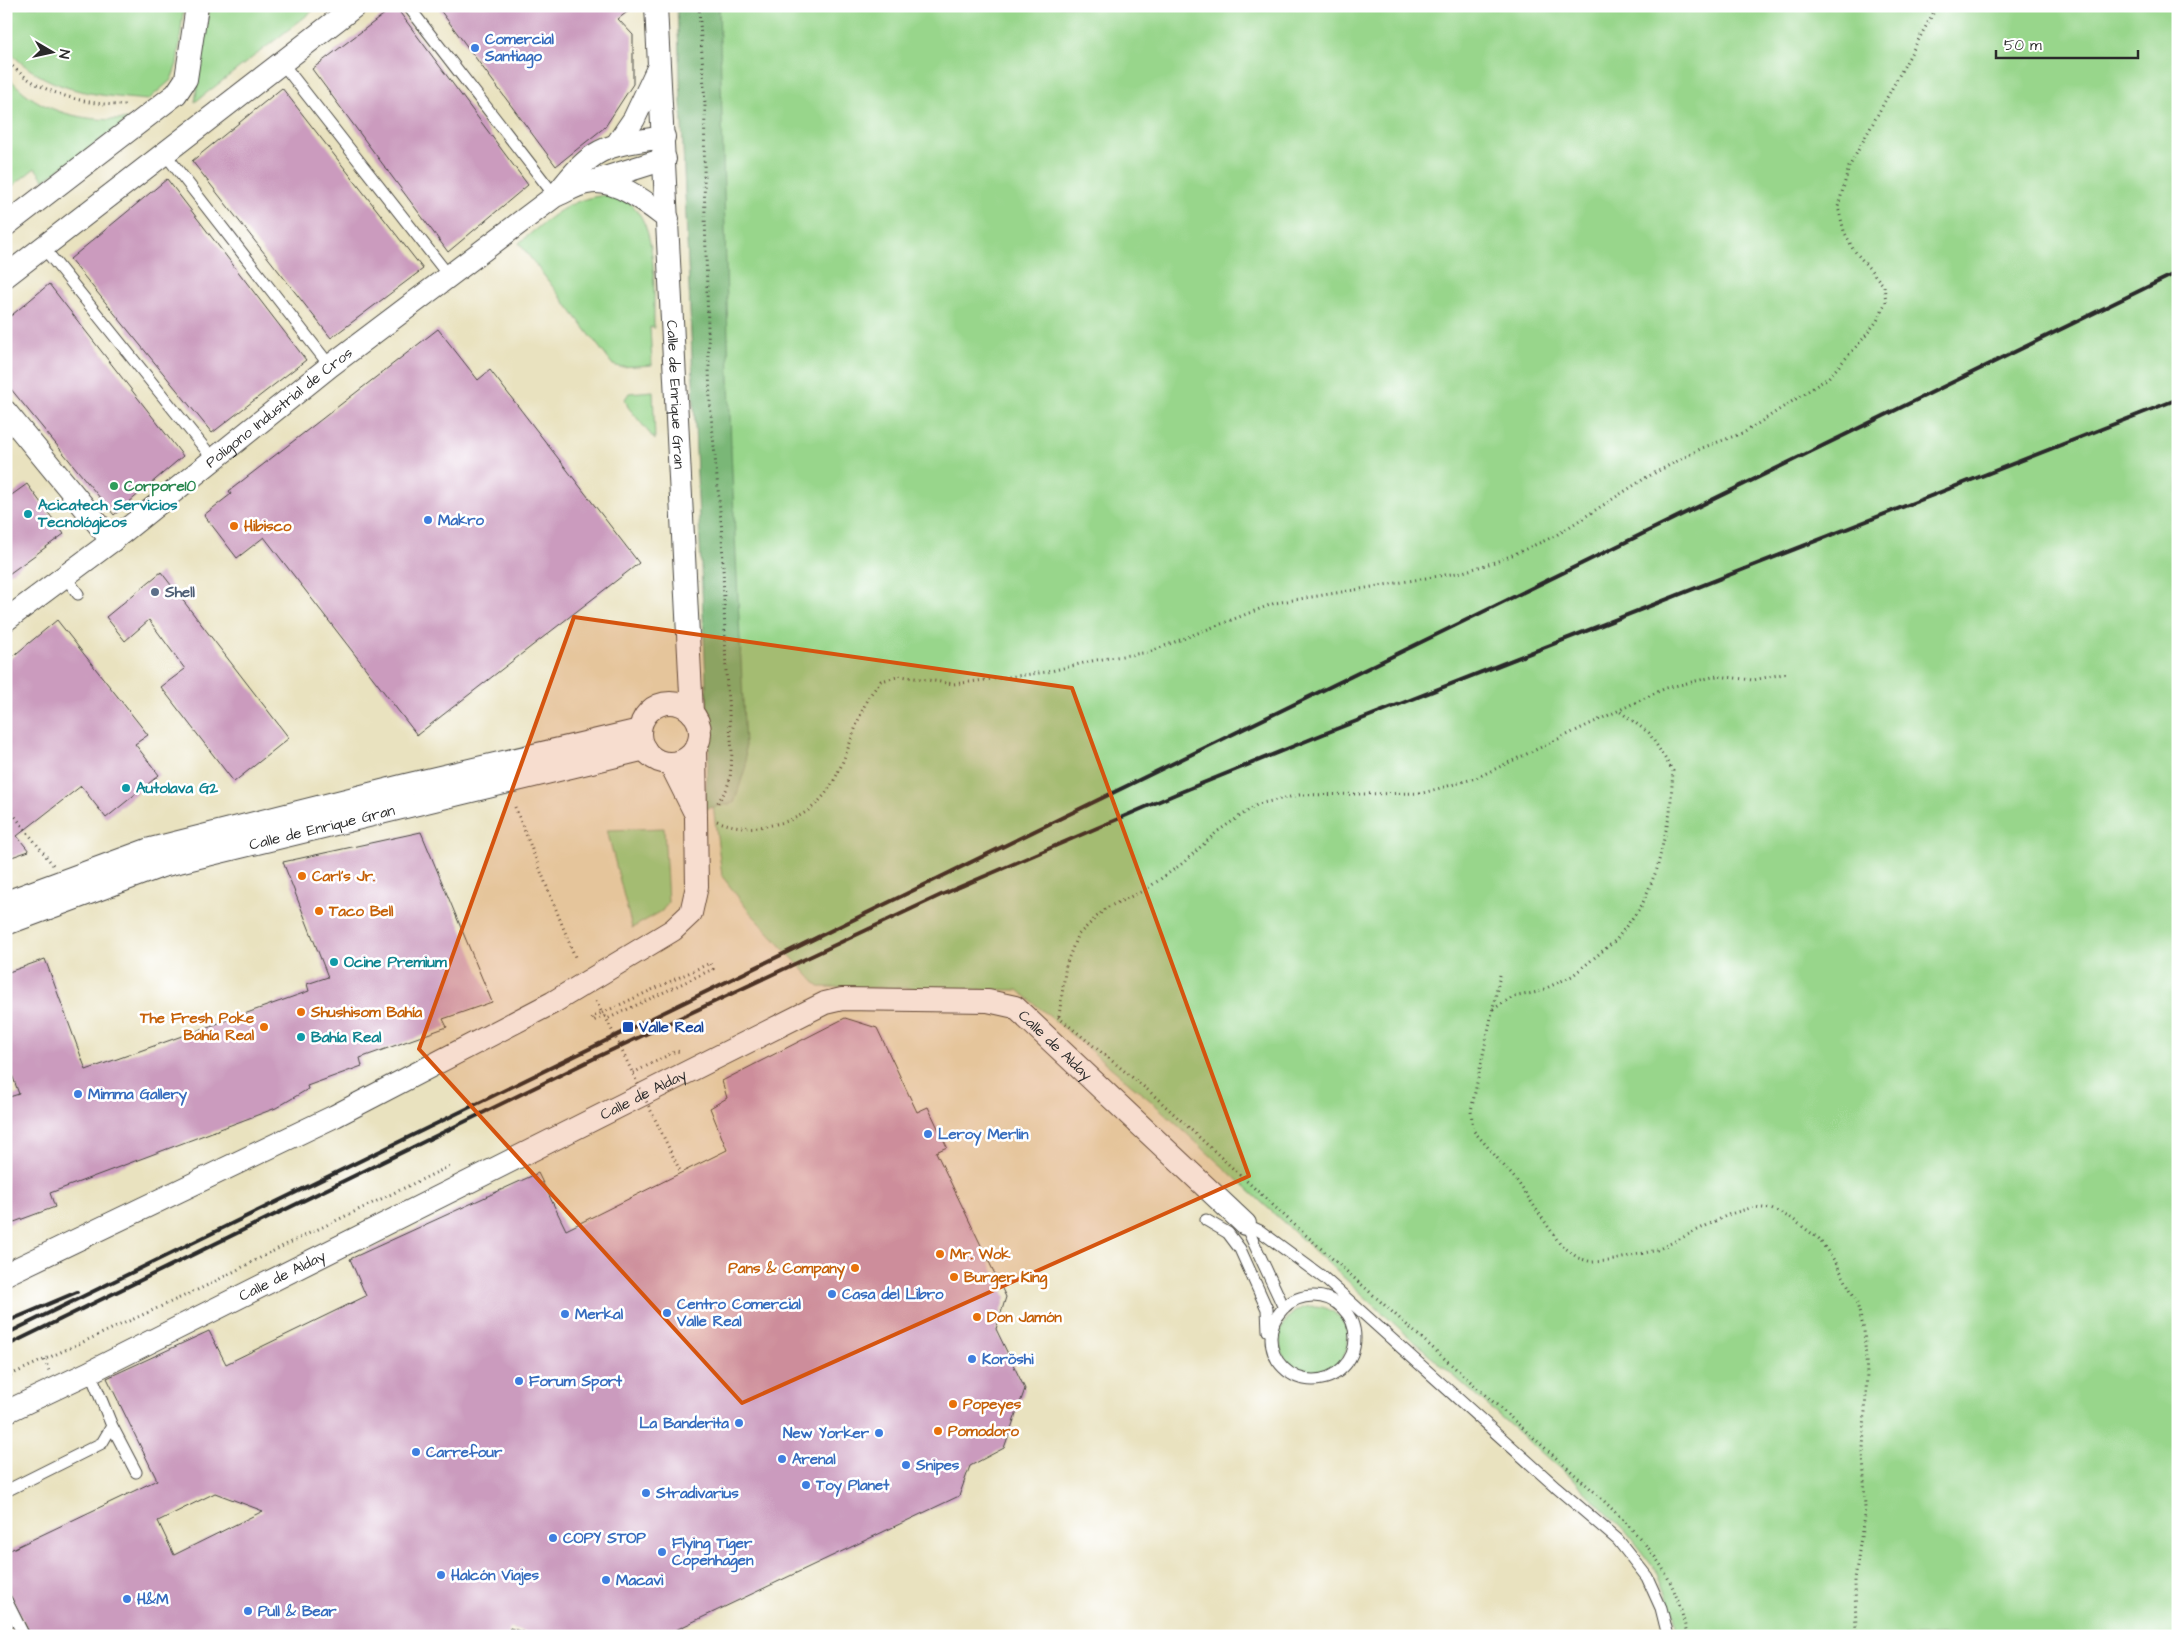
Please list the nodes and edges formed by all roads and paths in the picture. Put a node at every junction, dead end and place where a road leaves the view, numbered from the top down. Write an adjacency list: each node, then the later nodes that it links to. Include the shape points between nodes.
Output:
1 (197, 6): 10 (street, via 186,79)
2 (355, 6): 8 (street)
3 (408, 6): 16 (lane)
4 (656, 6): 9 (street)
5 (699, 6): 39 (path, via 705,104 710,403 722,532 732,752 726,790)
6 (1937, 6): 39 (path, via 1849,167 1838,207 1844,231 1853,249 1884,286 1886,302 1877,321 1828,378 1745,432 1702,448 1647,477 1555,536 1473,569 1276,603 1148,652 1048,672 954,684 901,676 881,681 866,701 841,770 822,800 793,821 752,829 714,820)
7 (6, 59): 10 (path, via 15,70 60,95 105,106)
8 (282, 63): 13 (street); 21 (lane)
9 (660, 64): 11 (street); 12 (street, via 634,119)
10 (164, 104): 18 (street)
11 (664, 137): 12 (street, Polígono Industrial de Cros); 14 (street, Calle de Enrique Gran)
12 (617, 144): 16 (street, Polígono Industrial de Cros, via 597,151 580,164)
13 (166, 154): 19 (street); 22 (lane)
14 (665, 159): 15 (street, Polígono Industrial de Cros); 17 (street, Calle de Enrique Gran)
15 (590, 182): 16 (street, Polígono Industrial de Cros); 17 (street, via 611,185 634,194)
16 (554, 196): 21 (street, Polígono Industrial de Cros)
17 (668, 218): 29 (street, Calle de Enrique Gran)
18 (6, 226)
19 (43, 247): 20 (street); 24 (lane)
20 (6, 276)
21 (450, 276): 22 (street, Polígono Industrial de Cros)
22 (330, 366): 24 (street, Polígono Industrial de Cros)
23 (6, 412): 25 (street)
24 (214, 460): 25 (street, Polígono Industrial de Cros)
25 (112, 541): 26 (street, Polígono Industrial de Cros)
26 (65, 576): 27 (lane); 28 (street, Polígono Industrial de Cros)
27 (78, 594)
28 (6, 620)
29 (688, 650): 31 (street, Calle de Enrique Gran, via 678,682); 33 (street, Calle de Enrique Gran)
30 (1788, 673): 32 (path, via 1753,680 1717,676 1666,688)
31 (665, 703): 33 (street, via 675,703); 34 (street, via 648,712 642,720)
32 (1619, 711): 45 (path, via 1649,733 1673,770 1670,813 1657,869 1642,905 1616,940 1572,976 1538,992 1513,997); 48 (path, via 1476,778 1423,793 1299,795 1258,804 1218,831 1183,863 1145,890 1106,908 1078,936 1066,965)
33 (692, 713): 35 (street, via 700,730)
34 (642, 739): 36 (street, via 660,761); 41 (street, Calle de Enrique Gran, via 406,784 147,850); 42 (street, Calle de Enrique Gran, via 162,866)
35 (695, 749): 36 (street, via 680,762); 39 (street, via 697,774)
36 (670, 762): 39 (street)
37 (6, 805): 40 (path)
38 (515, 807): 43 (path)
39 (707, 812): 55 (street, via 691,914 673,930 559,999 344,1112)
40 (53, 865)
41 (6, 902)
42 (6, 924)
43 (575, 957)
44 (1500, 975): 45 (path)
45 (1493, 1009): 72 (path, via 1471,1111 1473,1130 1517,1181 1560,1244 1578,1258 1592,1262 1609,1261 1657,1250 1730,1214 1754,1207 1771,1209 1791,1218 1819,1239 1836,1263 1856,1300 1862,1323 1867,1374 1863,1449 1865,1509 1855,1579)
46 (1053, 1012): 48 (path)
47 (603, 1014): 47 (path, via 710,963 713,969); 49 (path, bridge)
48 (1058, 1017): 71 (path, via 1149,1091 1600,1497 1662,1564 1678,1600)
49 (633, 1072): 50 (path, via 676,1051 684,1052); 52 (path, bridge)
50 (626, 1080)
51 (452, 1165): 60 (path, via 197,1290)
52 (681, 1173)
53 (1206, 1220): 59 (lane, via 1228,1233 1240,1249 1267,1309 1267,1335)
54 (1245, 1224): 56 (lane, via 1260,1231); 58 (lane); 62 (street, Calle de Alday, via 1015,1007 988,1001 842,999 817,1007)
55 (6, 1274)
56 (1324, 1278): 57 (lane); 70 (lane, via 1628,1550 1654,1593)
57 (1341, 1307): 58 (lane, via 1316,1296 1302,1298); 59 (lane, via 1351,1321 1355,1338 1352,1354 1336,1374 1311,1380 1295,1376 1278,1361)
58 (1284, 1308): 59 (lane, via 1274,1324)
59 (1272, 1346)
60 (45, 1360): 61 (path); 63 (path)
61 (50, 1371)
62 (90, 1372): 64 (street, Calle de Alday); 65 (lane)
63 (6, 1377)
64 (7, 1412)
65 (112, 1426): 66 (lane); 67 (lane, via 102,1443)
66 (136, 1472)
67 (6, 1491)
68 (6, 1600): 69 (lane)
69 (24, 1636)
70 (1668, 1636)
71 (1687, 1636)
72 (1856, 1636)

